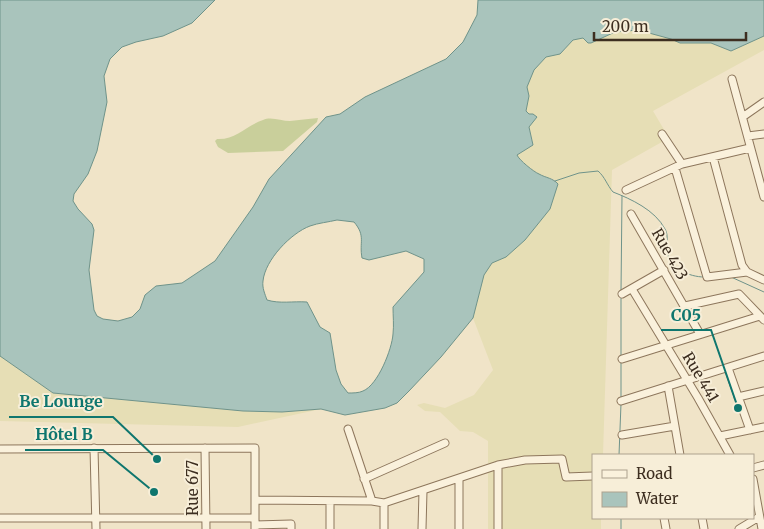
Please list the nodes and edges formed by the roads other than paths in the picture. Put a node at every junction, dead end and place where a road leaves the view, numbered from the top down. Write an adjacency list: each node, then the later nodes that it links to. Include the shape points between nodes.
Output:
1 (732, 79): 3 (street)
2 (764, 102): 3 (street)
3 (744, 116): 6 (street)
4 (662, 134): 9 (street)
5 (764, 134): 6 (street)
6 (748, 136): 7 (street)
7 (750, 148): 8 (street); 11 (street)
8 (713, 157): 9 (street); 14 (street, via 739,256)
9 (679, 166): 10 (street); 14 (street, via 708,277)
10 (626, 190)
11 (764, 196)
12 (631, 214): 13 (street, Rue 423)
13 (664, 270): 16 (street); 18 (street, Rue 423)
14 (747, 272): 15 (street)
15 (764, 280)
16 (632, 289): 17 (street); 21 (street, Rue 441)
17 (622, 294)
18 (684, 306): 19 (street, via 739,294); 20 (street, Rue 423)
19 (762, 318): 20 (street)
20 (700, 334): 21 (street)
21 (666, 345): 23 (street); 25 (street, Rue 441)
22 (764, 356): 24 (street)
23 (622, 359)
24 (728, 368): 25 (street); 28 (street)
25 (687, 381): 26 (street); 35 (street, Rue 441)
26 (668, 386): 29 (street); 30 (street)
27 (764, 391): 28 (street)
28 (738, 397): 33 (street)
29 (621, 401)
30 (675, 426): 34 (street); 40 (street)
31 (764, 427): 33 (street)
32 (348, 429): 44 (street)
33 (750, 430): 35 (street)
34 (622, 435)
35 (720, 436): 41 (street, Rue 441)
36 (445, 443): 44 (street)
37 (94, 448): 38 (street); 39 (street); 55 (street)
38 (206, 448): 48 (street, via 255,448); 56 (street, Rue 677)
39 (0, 449)
40 (680, 454)
41 (729, 454)
42 (498, 465): 43 (street, via 562,459 566,477); 45 (street); 65 (street)
43 (592, 476)
44 (364, 479): 50 (street)
45 (459, 479): 47 (street); 64 (street)
46 (754, 484): 51 (street)
47 (423, 491): 52 (street); 63 (street)
48 (255, 500): 49 (street); 57 (street)
49 (330, 501): 50 (street); 61 (street)
50 (372, 501): 52 (street)
51 (758, 503): 53 (street)
52 (384, 504): 62 (street)
53 (759, 517): 66 (street); 67 (street)
54 (0, 518): 55 (street)
55 (96, 518): 56 (street); 58 (street)
56 (206, 518): 57 (street); 59 (street, Rue 677)
57 (255, 524): 60 (street, via 291,524)
58 (96, 529)
59 (206, 529)
60 (291, 529)
61 (330, 529)
62 (384, 529)
63 (422, 529)
64 (459, 529)
65 (498, 529)
66 (739, 529)
67 (762, 529)

